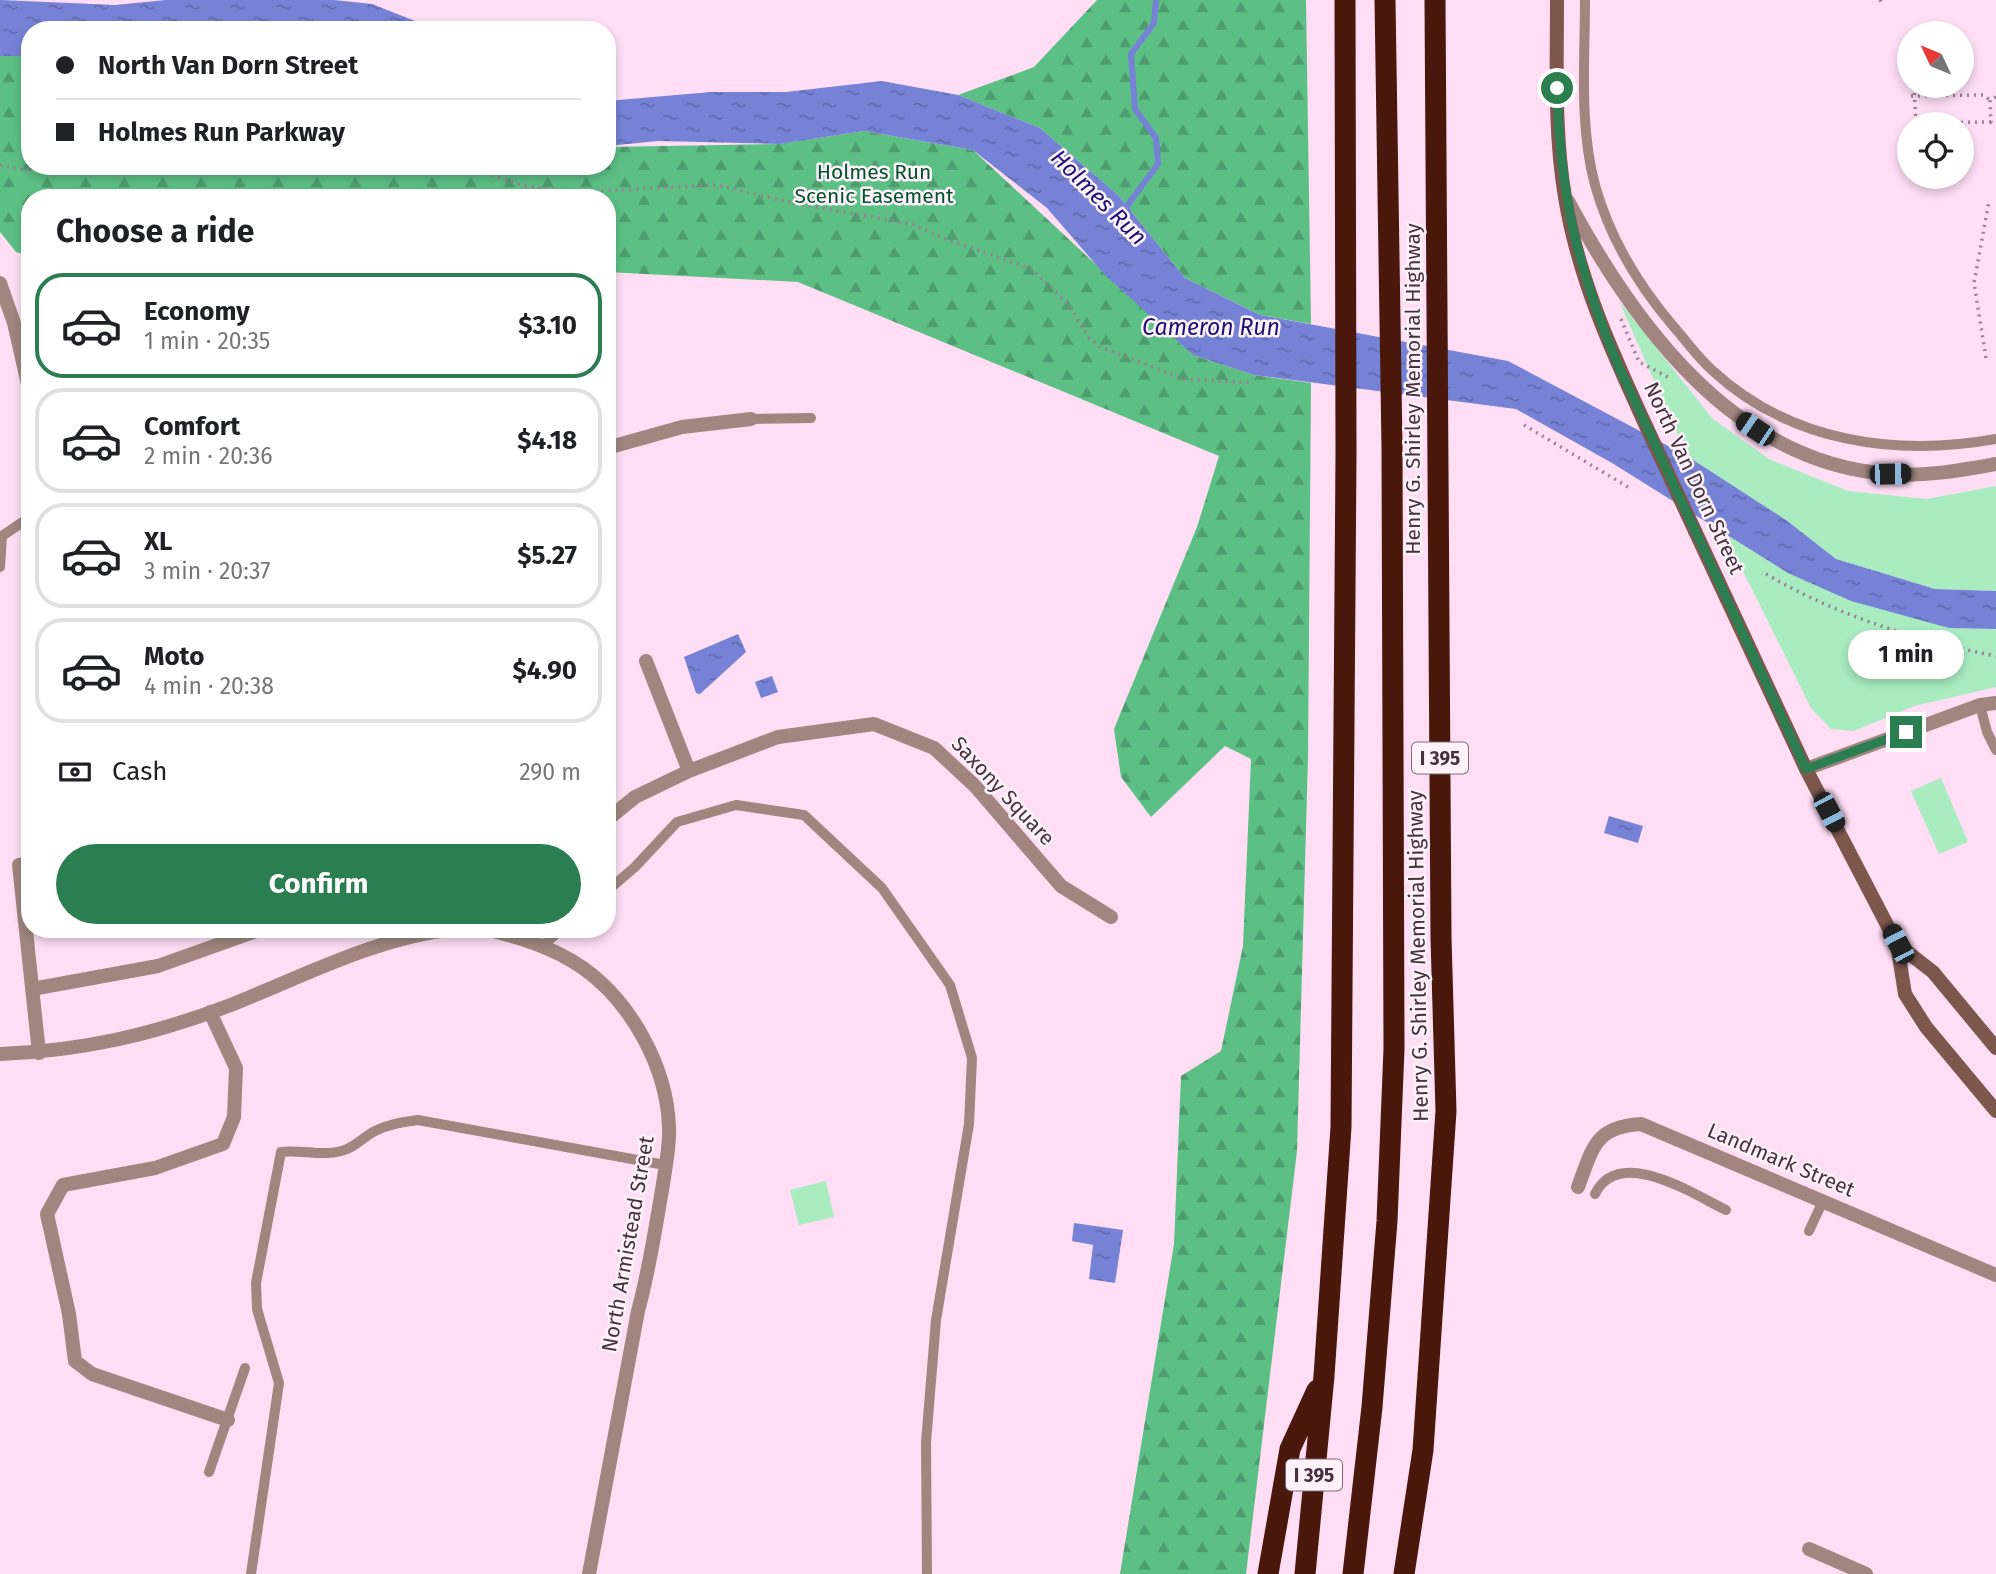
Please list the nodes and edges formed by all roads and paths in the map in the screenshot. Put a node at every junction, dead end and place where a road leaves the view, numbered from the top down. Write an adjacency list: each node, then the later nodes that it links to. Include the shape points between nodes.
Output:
1 (1345, 0): 68 (highway, I 395, via 1341,1127)
2 (1385, 0): 77 (highway, via 1394,1049 1387,1221)
3 (1435, 0): 78 (highway, Henry G. Shirley Memorial Highway / I 395, via 1446,1111 1429,1373)
4 (1557, 0): 18 (main road, North Van Dorn Street)
5 (1585, 0): 27 (lane, via 1587,142 1599,196 1621,252 1646,294 1711,370 1766,410 1860,442 1913,448)
6 (1880, 0): 7 (path)
7 (1883, 5)
8 (1974, 95): 10 (path)
9 (1996, 97): 10 (path)
10 (1990, 100): 12 (path)
11 (1974, 123): 12 (path)
12 (1994, 123)
13 (0, 165): 14 (path)
14 (21, 169)
15 (492, 175): 16 (path)
16 (552, 189)
17 (616, 190): 23 (path, via 717,185 912,224 1032,269 1069,306 1100,347 1184,379)
18 (1564, 195): 29 (street, via 1663,347 1728,410 1755,429 1824,461 1890,474); 40 (main road, North Van Dorn Street, bridge, via 1593,306)
19 (1989, 201): 22 (path, via 1974,283)
20 (0, 283): 21 (street)
21 (21, 354)
22 (1986, 358)
23 (1254, 383)
24 (811, 418): 25 (lane)
25 (751, 419): 28 (street, via 682,427)
26 (1524, 425): 30 (path)
27 (1996, 439)
28 (616, 445)
29 (1996, 464)
30 (1628, 487)
31 (21, 523): 32 (lane)
32 (1, 536): 33 (lane)
33 (0, 567)
34 (1766, 574): 35 (path, via 1802,595 1892,631)
35 (1996, 656)
36 (646, 661): 41 (street)
37 (1996, 703): 38 (street)
38 (1980, 705): 39 (lane); 40 (street)
39 (1996, 750)
40 (1806, 769): 52 (main road, North Van Dorn Street)
41 (689, 771): 42 (street, Saxony Square, via 635,797); 46 (street, Saxony Square, via 778,737 874,724 934,748 975,786 1061,886)
42 (616, 813)
43 (21, 865): 45 (street)
44 (616, 883): 74 (lane, via 677,822 736,805 804,815 882,888 950,985 972,1058 969,1124 936,1321 926,1442)
45 (21, 884)
46 (1111, 917)
47 (27, 938): 54 (street)
48 (237, 938): 54 (street, via 158,966)
49 (403, 938): 55 (street)
50 (515, 938): 53 (street, North Armistead Street)
51 (551, 938): 53 (lane)
52 (1898, 944): 56 (main road, North Van Dorn Street, via 1933,972); 59 (main road, North Van Dorn Street, via 1905,994 1926,1027)
53 (542, 946): 60 (street, North Armistead Street, via 602,984 647,1043 662,1082 669,1127)
54 (32, 989): 57 (street)
55 (210, 1012): 57 (street, via 125,1041); 69 (street, via 236,1069 234,1117 223,1144 155,1168 63,1185 47,1214 75,1361 92,1374)
56 (1996, 1048)
57 (39, 1053): 58 (street)
58 (0, 1054)
59 (1996, 1111)
60 (665, 1165): 72 (lane, via 418,1119 386,1127 349,1149 328,1154 281,1152 256,1283 257,1310 279,1384); 73 (street, North Armistead Street)
61 (1578, 1187): 63 (street, Landmark Street, via 1594,1144 1616,1126 1641,1124)
62 (1595, 1194): 64 (lane, via 1608,1179 1625,1172 1643,1173)
63 (1823, 1200): 65 (lane); 66 (street, Landmark Street)
64 (1726, 1210)
65 (1809, 1231)
66 (1996, 1275)
67 (245, 1368): 69 (lane)
68 (1324, 1376): 75 (highway, via 1290,1449); 76 (highway, I 395)
69 (228, 1420): 70 (lane)
70 (209, 1472)
71 (1809, 1549): 79 (street)
72 (251, 1574)
73 (589, 1574)
74 (927, 1574)
75 (1268, 1574)
76 (1305, 1574)
77 (1353, 1574)
78 (1405, 1574)
79 (1866, 1574)

